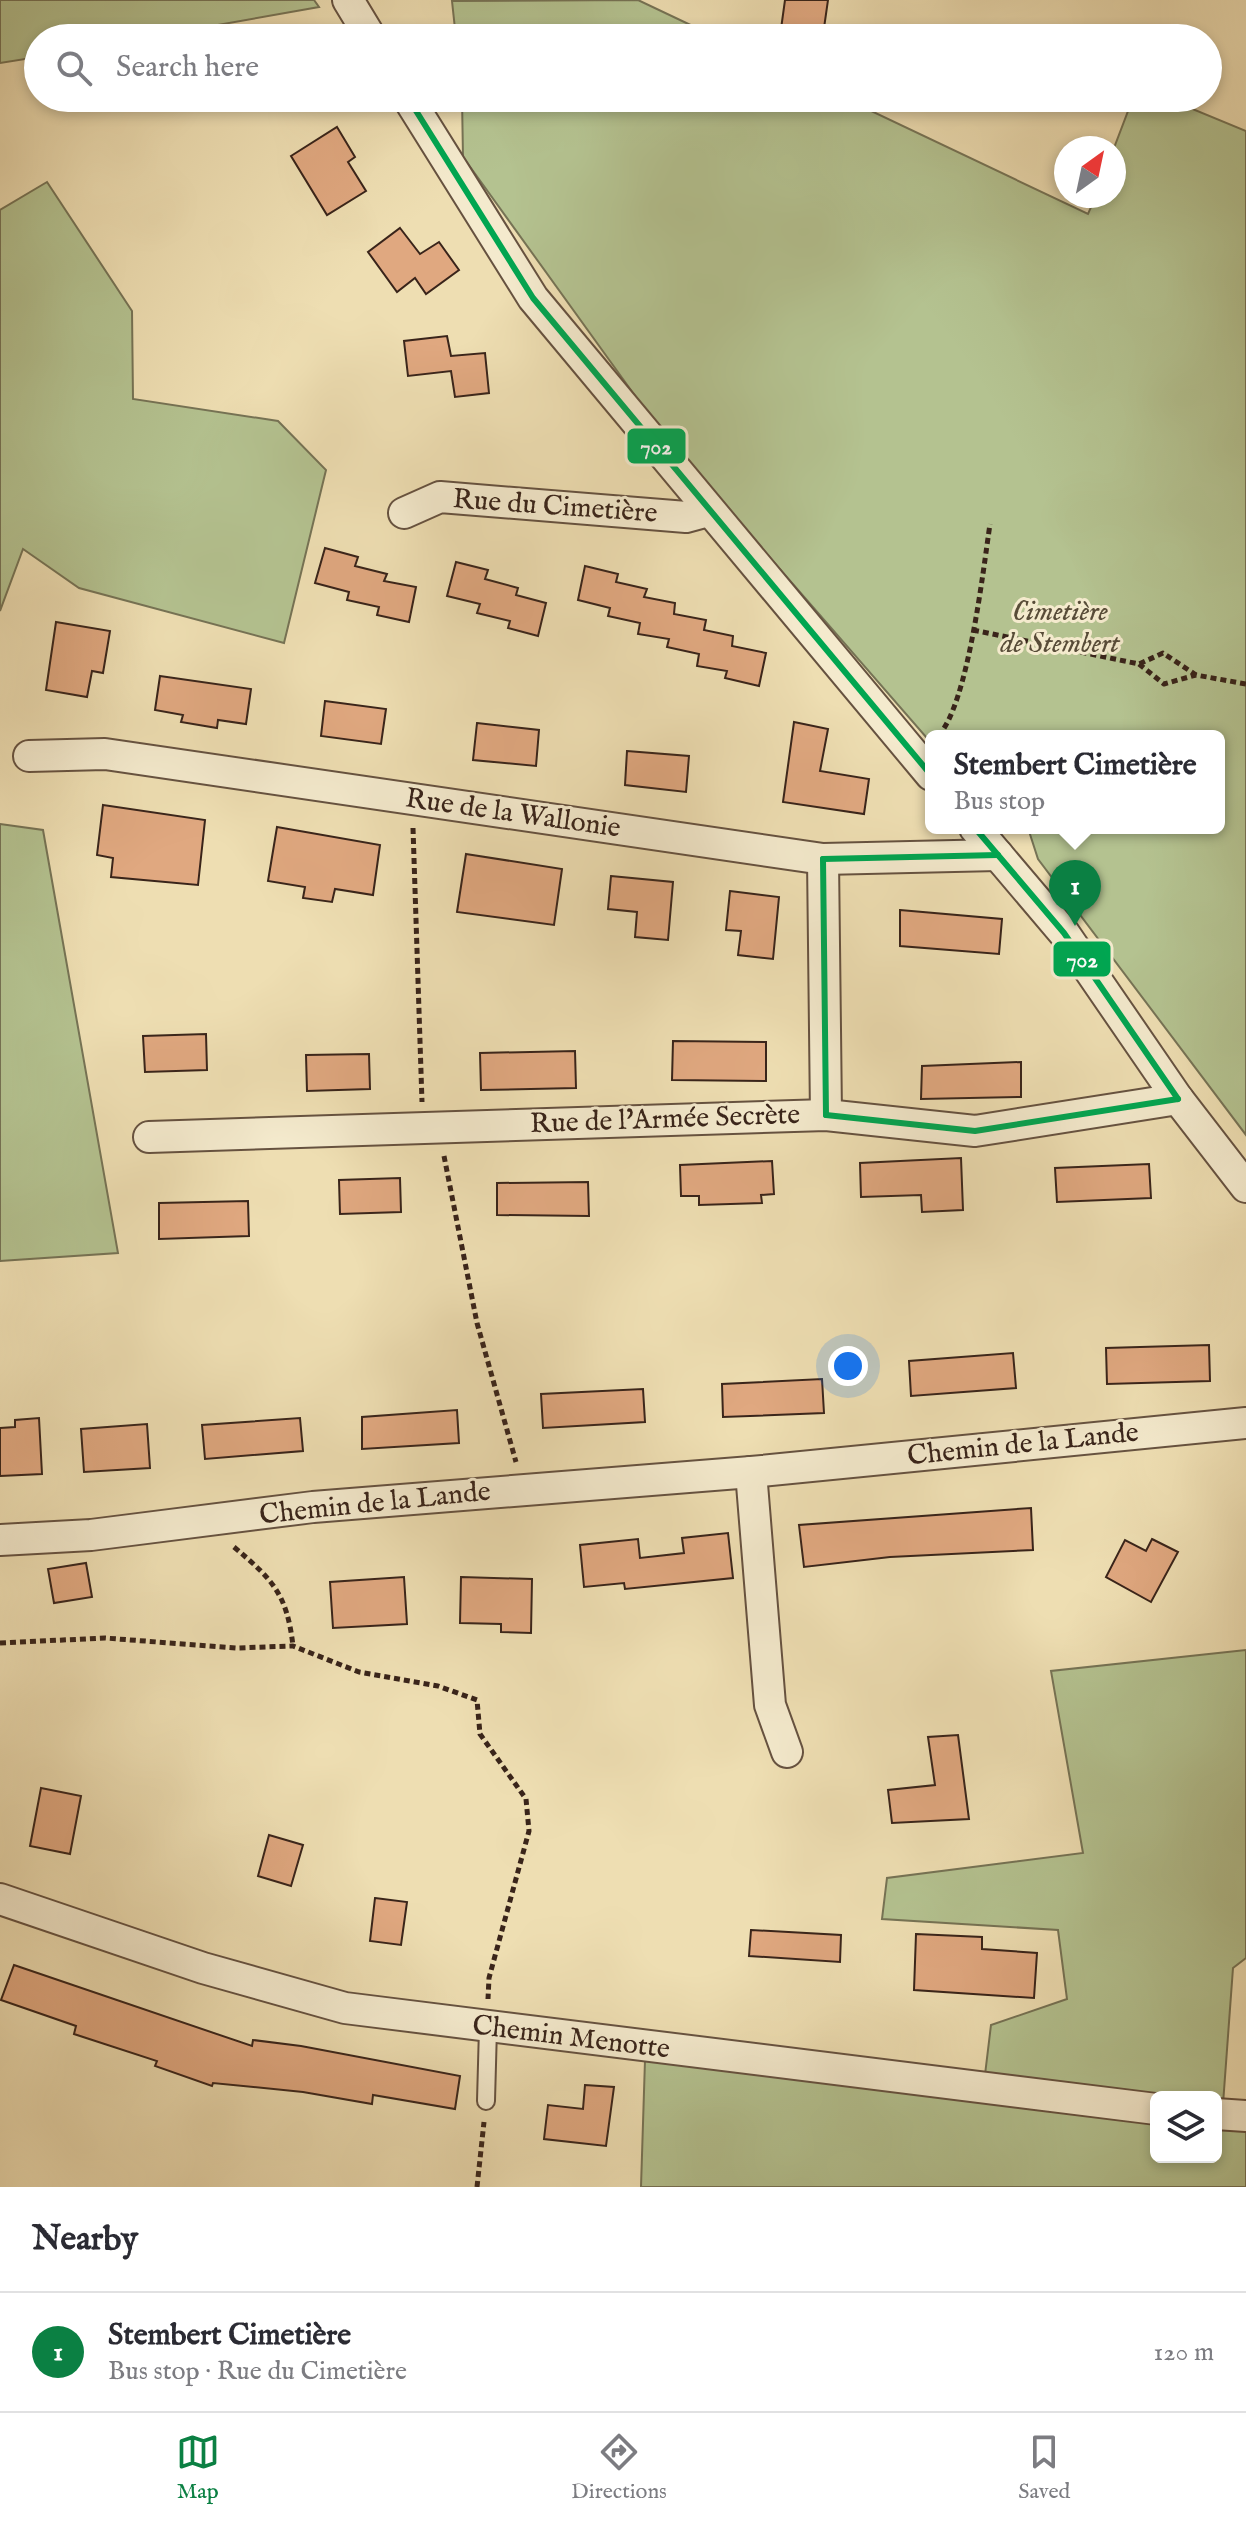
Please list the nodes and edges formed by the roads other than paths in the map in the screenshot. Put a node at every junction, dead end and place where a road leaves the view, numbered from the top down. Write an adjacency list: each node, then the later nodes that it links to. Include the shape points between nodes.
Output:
1 (348, 0): 2 (street)
2 (363, 24)
3 (417, 112): 4 (street, Rue du Cimetière, via 533,298)
4 (708, 511): 5 (street, Rue du Cimetière, via 686,517 440,497); 7 (street, Rue du Cimetière)
5 (404, 513)
6 (29, 756): 10 (street, Rue de la Wallonie, via 105,754)
7 (925, 768)
8 (980, 834): 9 (street)
9 (998, 855): 10 (street, Rue de la Wallonie); 11 (street, via 1064,933)
10 (823, 859): 12 (street)
11 (1178, 1099): 12 (street, Rue de l'Armée Secrète, via 975,1131); 14 (street)
12 (826, 1115): 13 (street, Rue de l'Armée Secrète)
13 (149, 1137)
14 (1246, 1187)
15 (1246, 1423): 16 (street, Chemin de la Lande)
16 (751, 1472): 17 (street, Chemin de la Lande, via 313,1507 91,1535); 18 (street, via 770,1705)
17 (0, 1540)
18 (787, 1752)
19 (0, 1899): 20 (street, Chemin Menotte, via 203,1968 345,2008)
20 (488, 2028): 21 (lane); 22 (street, Chemin Menotte)
21 (486, 2101)
22 (1150, 2108)
23 (1222, 2114): 24 (street)
24 (1246, 2116)

